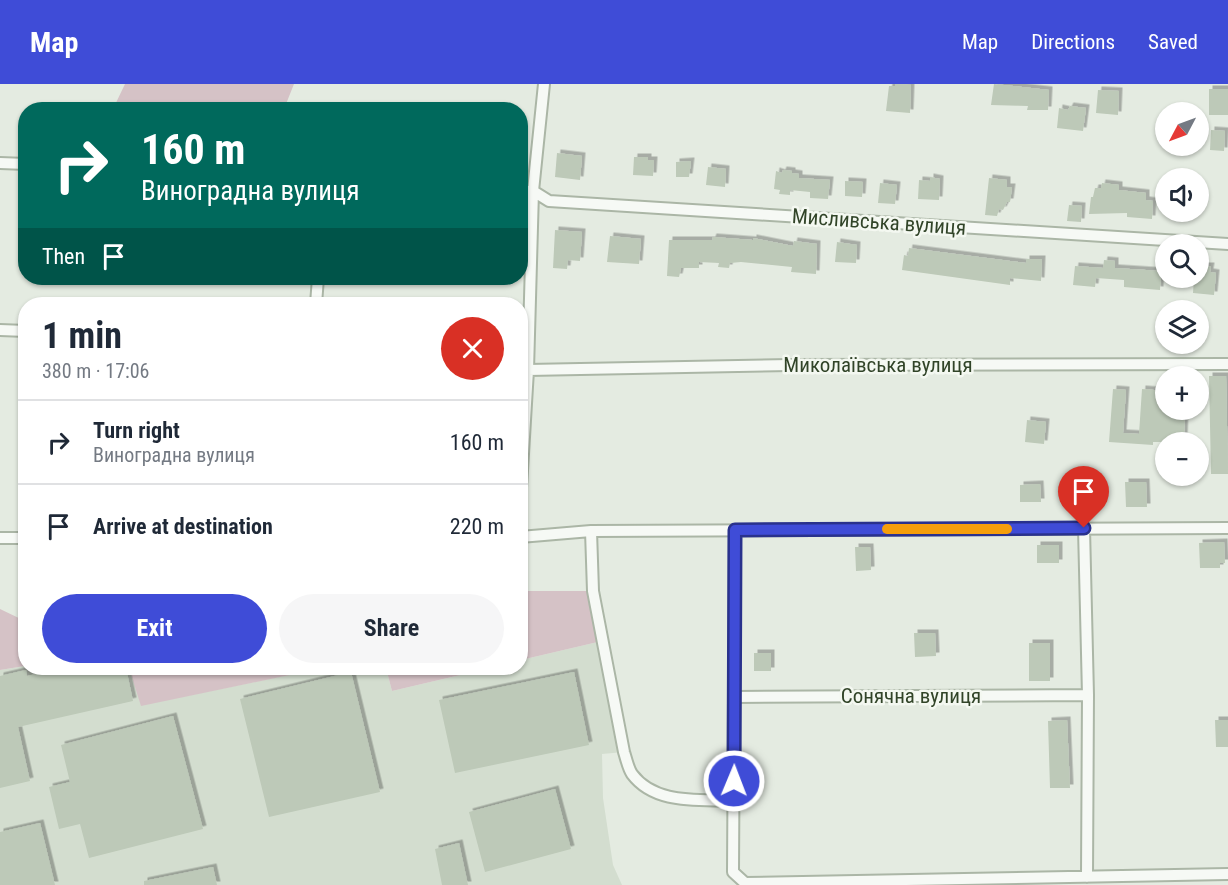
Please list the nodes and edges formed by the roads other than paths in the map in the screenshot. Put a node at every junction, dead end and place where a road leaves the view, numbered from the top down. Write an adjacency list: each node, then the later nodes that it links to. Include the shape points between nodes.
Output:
1 (544, 84): 5 (street)
2 (0, 163): 3 (street)
3 (18, 164)
4 (528, 191): 5 (street)
5 (533, 191): 6 (street, Мисливська вулиця, via 549,201); 10 (street)
6 (1228, 244)
7 (0, 330): 8 (street)
8 (18, 331)
9 (1228, 364): 10 (street, Миколаївська вулиця)
10 (528, 370)
11 (1084, 528): 12 (street); 13 (street); 18 (street)
12 (1228, 528)
13 (735, 530): 14 (street); 19 (street)
14 (591, 531): 15 (street); 20 (street, via 593,591 624,752 632,773 650,791 665,797)
15 (528, 536)
16 (0, 538): 17 (street)
17 (18, 538)
18 (1088, 695): 19 (street, Сонячна вулиця); 22 (street)
19 (735, 697): 20 (street)
20 (733, 801): 22 (street, via 733,872 745,883)
21 (1228, 874): 22 (street)
22 (1087, 877)

